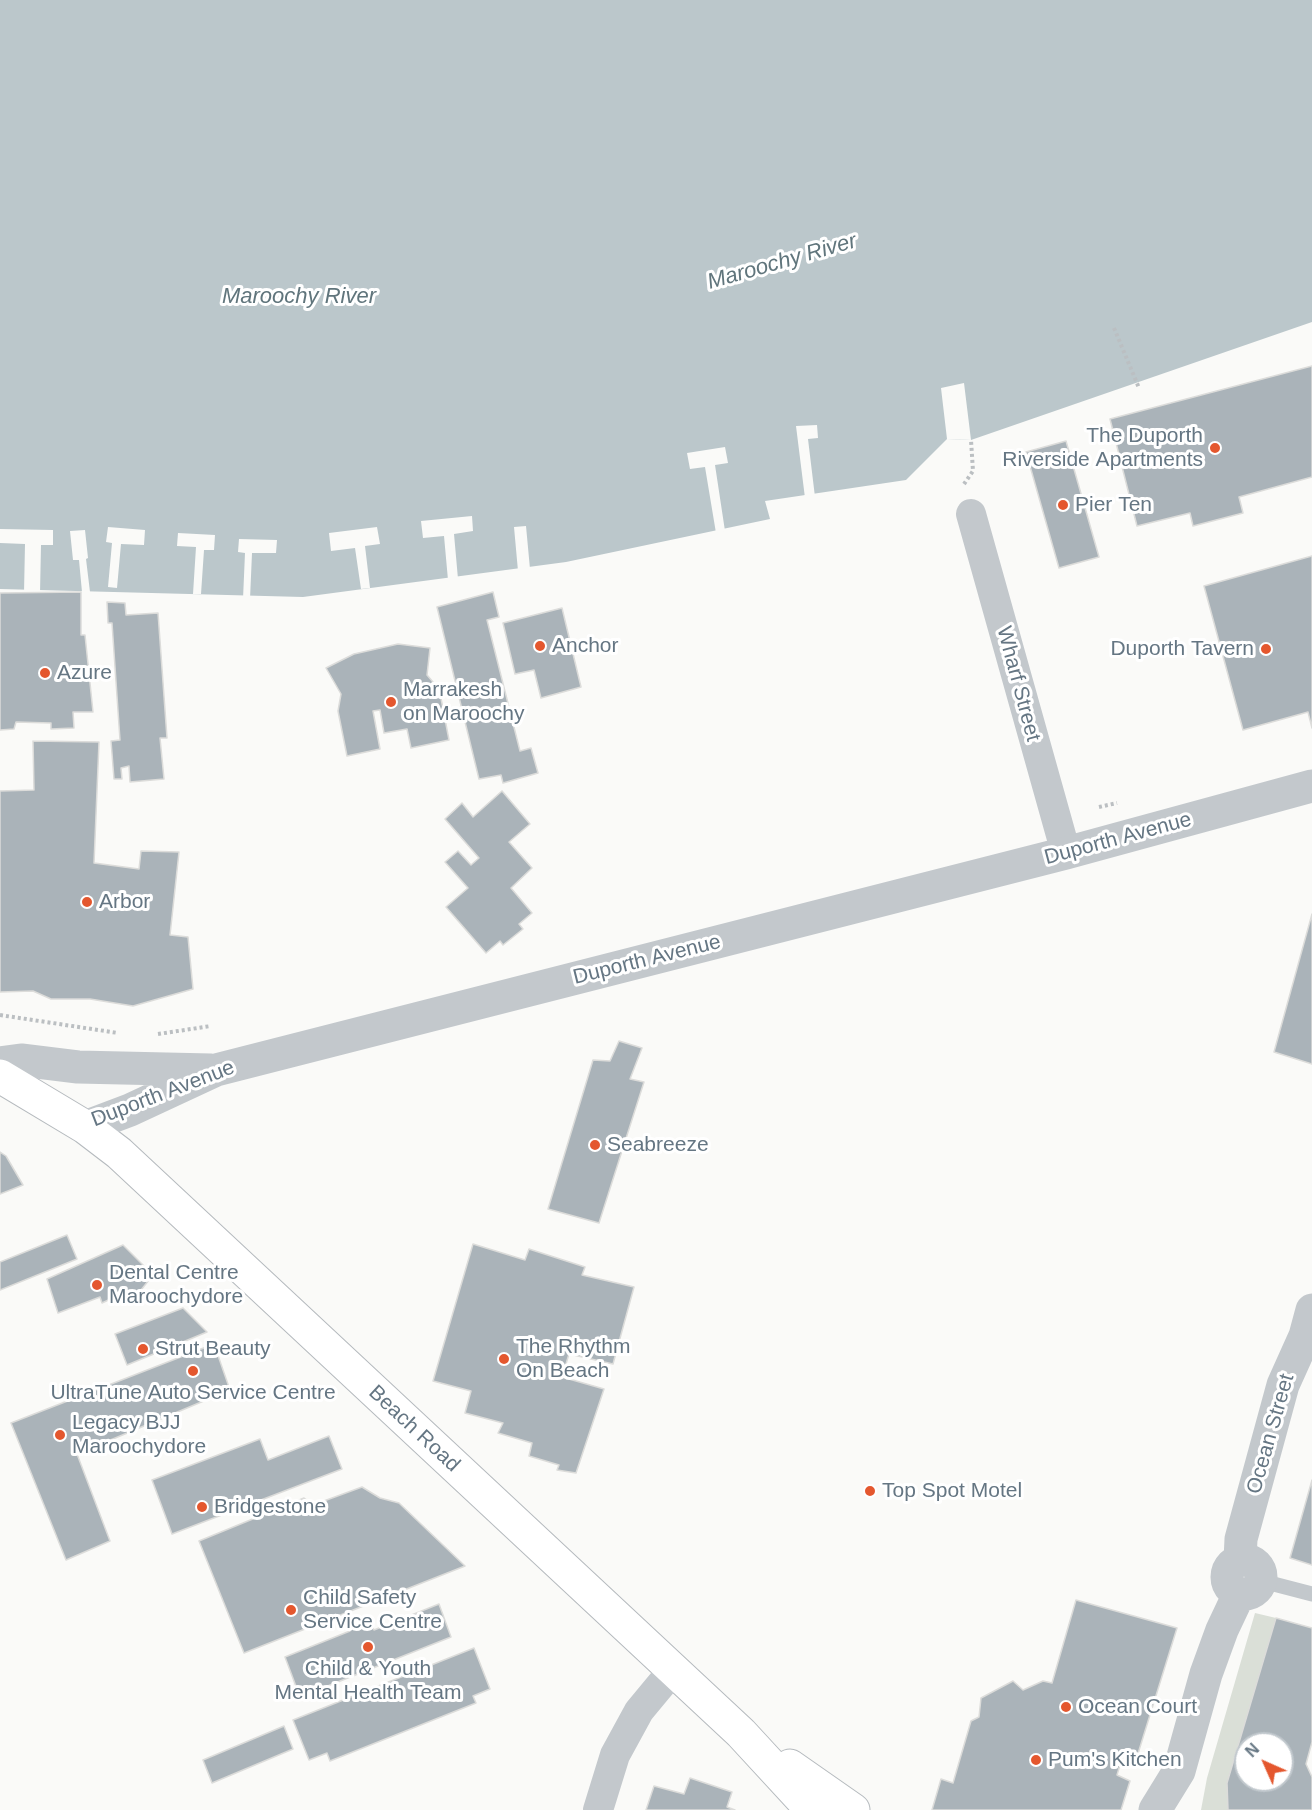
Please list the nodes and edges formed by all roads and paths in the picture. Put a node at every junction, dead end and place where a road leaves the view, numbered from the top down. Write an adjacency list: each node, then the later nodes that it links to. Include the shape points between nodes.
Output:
1 (1114, 328): 2 (path)
2 (1138, 388)
3 (971, 440): 4 (path, via 973,471 963,486)
4 (971, 514): 6 (street, Wharf Street)
5 (1312, 786): 6 (street, Duporth Avenue)
6 (1066, 854): 12 (street, Duporth Avenue)
7 (0, 1015): 9 (path)
8 (211, 1026): 10 (path)
9 (127, 1035)
10 (148, 1035)
11 (0, 1063): 12 (street, via 21,1060 78,1067)
12 (216, 1070): 14 (street, Duporth Avenue)
13 (0, 1077): 14 (main road, Duporth Avenue)
14 (86, 1127): 18 (main road, Beach Road, via 119,1153)
15 (1312, 1310): 16 (street, Ocean Street, via 1283,1385 1241,1539)
16 (1247, 1578): 17 (lane); 20 (street, Ocean Street, via 1206,1674)
17 (1312, 1593)
18 (673, 1670): 19 (main road, Beach Road); 21 (street, via 639,1711 615,1755)
19 (741, 1733): 22 (main road, Beach Road); 23 (main road, Beach Road)
20 (1179, 1771): 24 (street, Ocean Street); 25 (street, Ocean Street)
21 (598, 1810)
22 (812, 1810)
23 (853, 1810)
24 (1155, 1810)
25 (1184, 1810)

